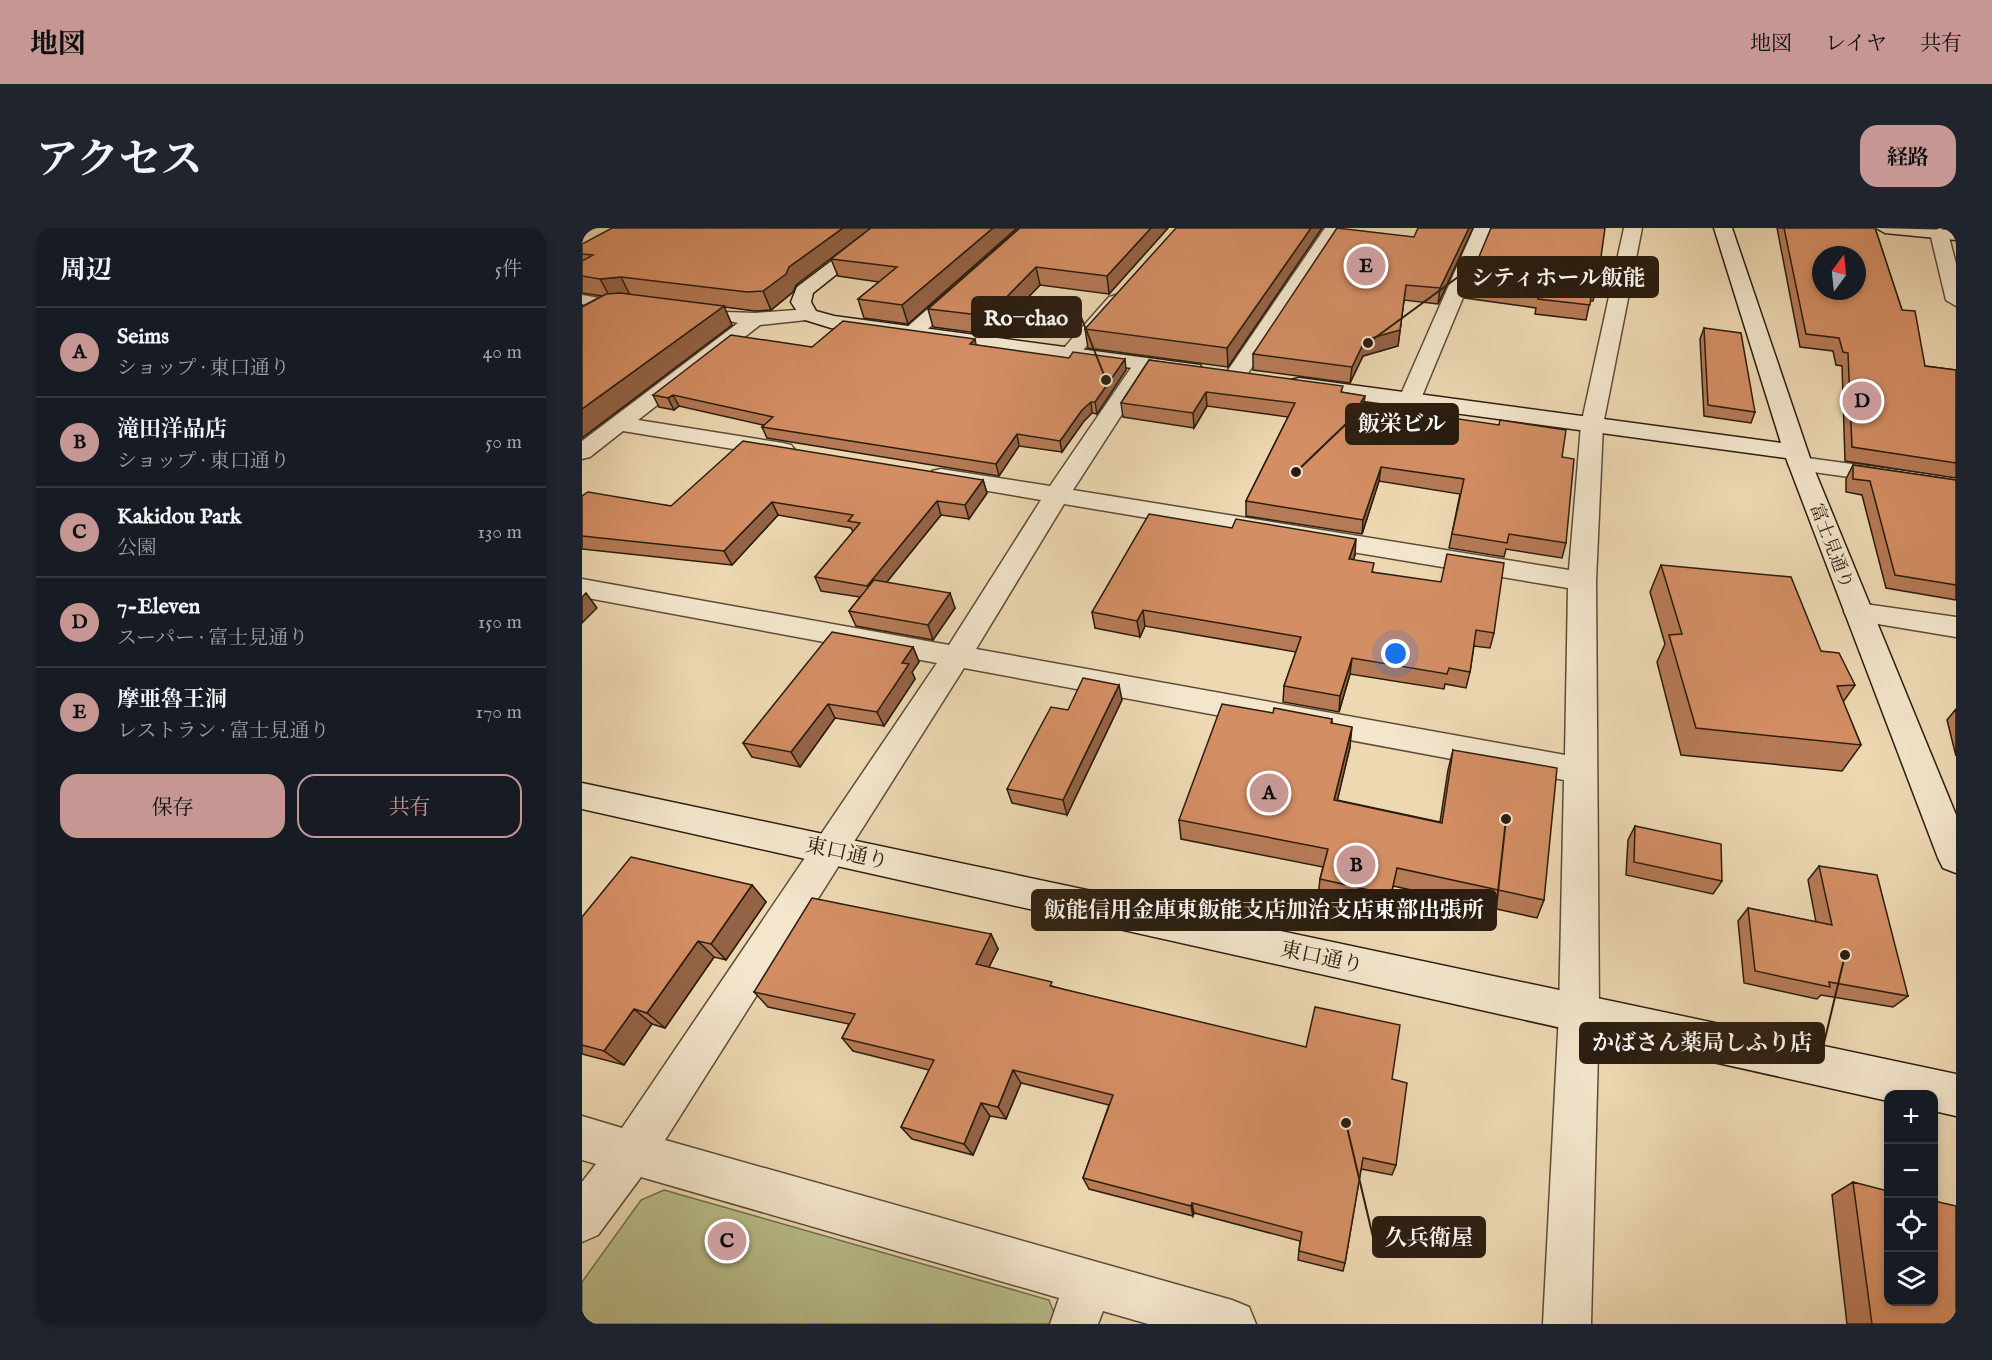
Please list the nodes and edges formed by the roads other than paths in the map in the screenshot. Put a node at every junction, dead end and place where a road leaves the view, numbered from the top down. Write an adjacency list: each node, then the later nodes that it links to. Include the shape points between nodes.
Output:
1 (886, 228): 15 (street, via 804,291 801,302)
2 (1030, 228): 18 (street)
3 (1334, 228): 21 (street)
4 (1483, 228): 24 (street)
5 (1633, 228): 26 (street)
6 (1723, 228): 29 (street, 富士見通り)
7 (1897, 229): 8 (street)
8 (1947, 234): 10 (street)
9 (1125, 291): 19 (street)
10 (1956, 300)
11 (582, 301): 13 (street)
12 (630, 303): 13 (street)
13 (610, 305): 17 (street)
14 (710, 313): 16 (street)
15 (809, 315): 16 (street); 18 (street, via 831,322)
16 (755, 319): 25 (street)
17 (582, 323)
18 (912, 333): 19 (street)
19 (1070, 353): 20 (street)
20 (1144, 363): 21 (street); 32 (street)
21 (1235, 376): 22 (street)
22 (1258, 380)
23 (1281, 383): 24 (street)
24 (1409, 401): 26 (street)
25 (620, 423): 27 (street); 28 (street)
26 (1592, 425): 29 (street); 33 (street)
27 (582, 452)
28 (809, 454)
29 (1798, 458): 31 (street); 35 (street, 富士見通り)
30 (916, 472): 32 (street)
31 (1956, 486)
32 (1057, 495): 33 (street); 37 (street)
33 (1582, 581): 38 (street)
34 (582, 588): 37 (street)
35 (1858, 612): 36 (street); 40 (street, 富士見通り)
36 (1956, 627)
37 (957, 656): 38 (street); 41 (street)
38 (1580, 770): 42 (street)
39 (582, 796): 41 (street, 東口通り)
40 (1953, 841)
41 (830, 850): 42 (street, 東口通り); 45 (street)
42 (1579, 1013): 43 (street, 東口通り); 49 (street)
43 (1956, 1095)
44 (582, 1138): 45 (street)
45 (631, 1153): 46 (street); 47 (street)
46 (582, 1219)
47 (1081, 1304): 48 (street)
48 (1232, 1324)
49 (1567, 1324)

